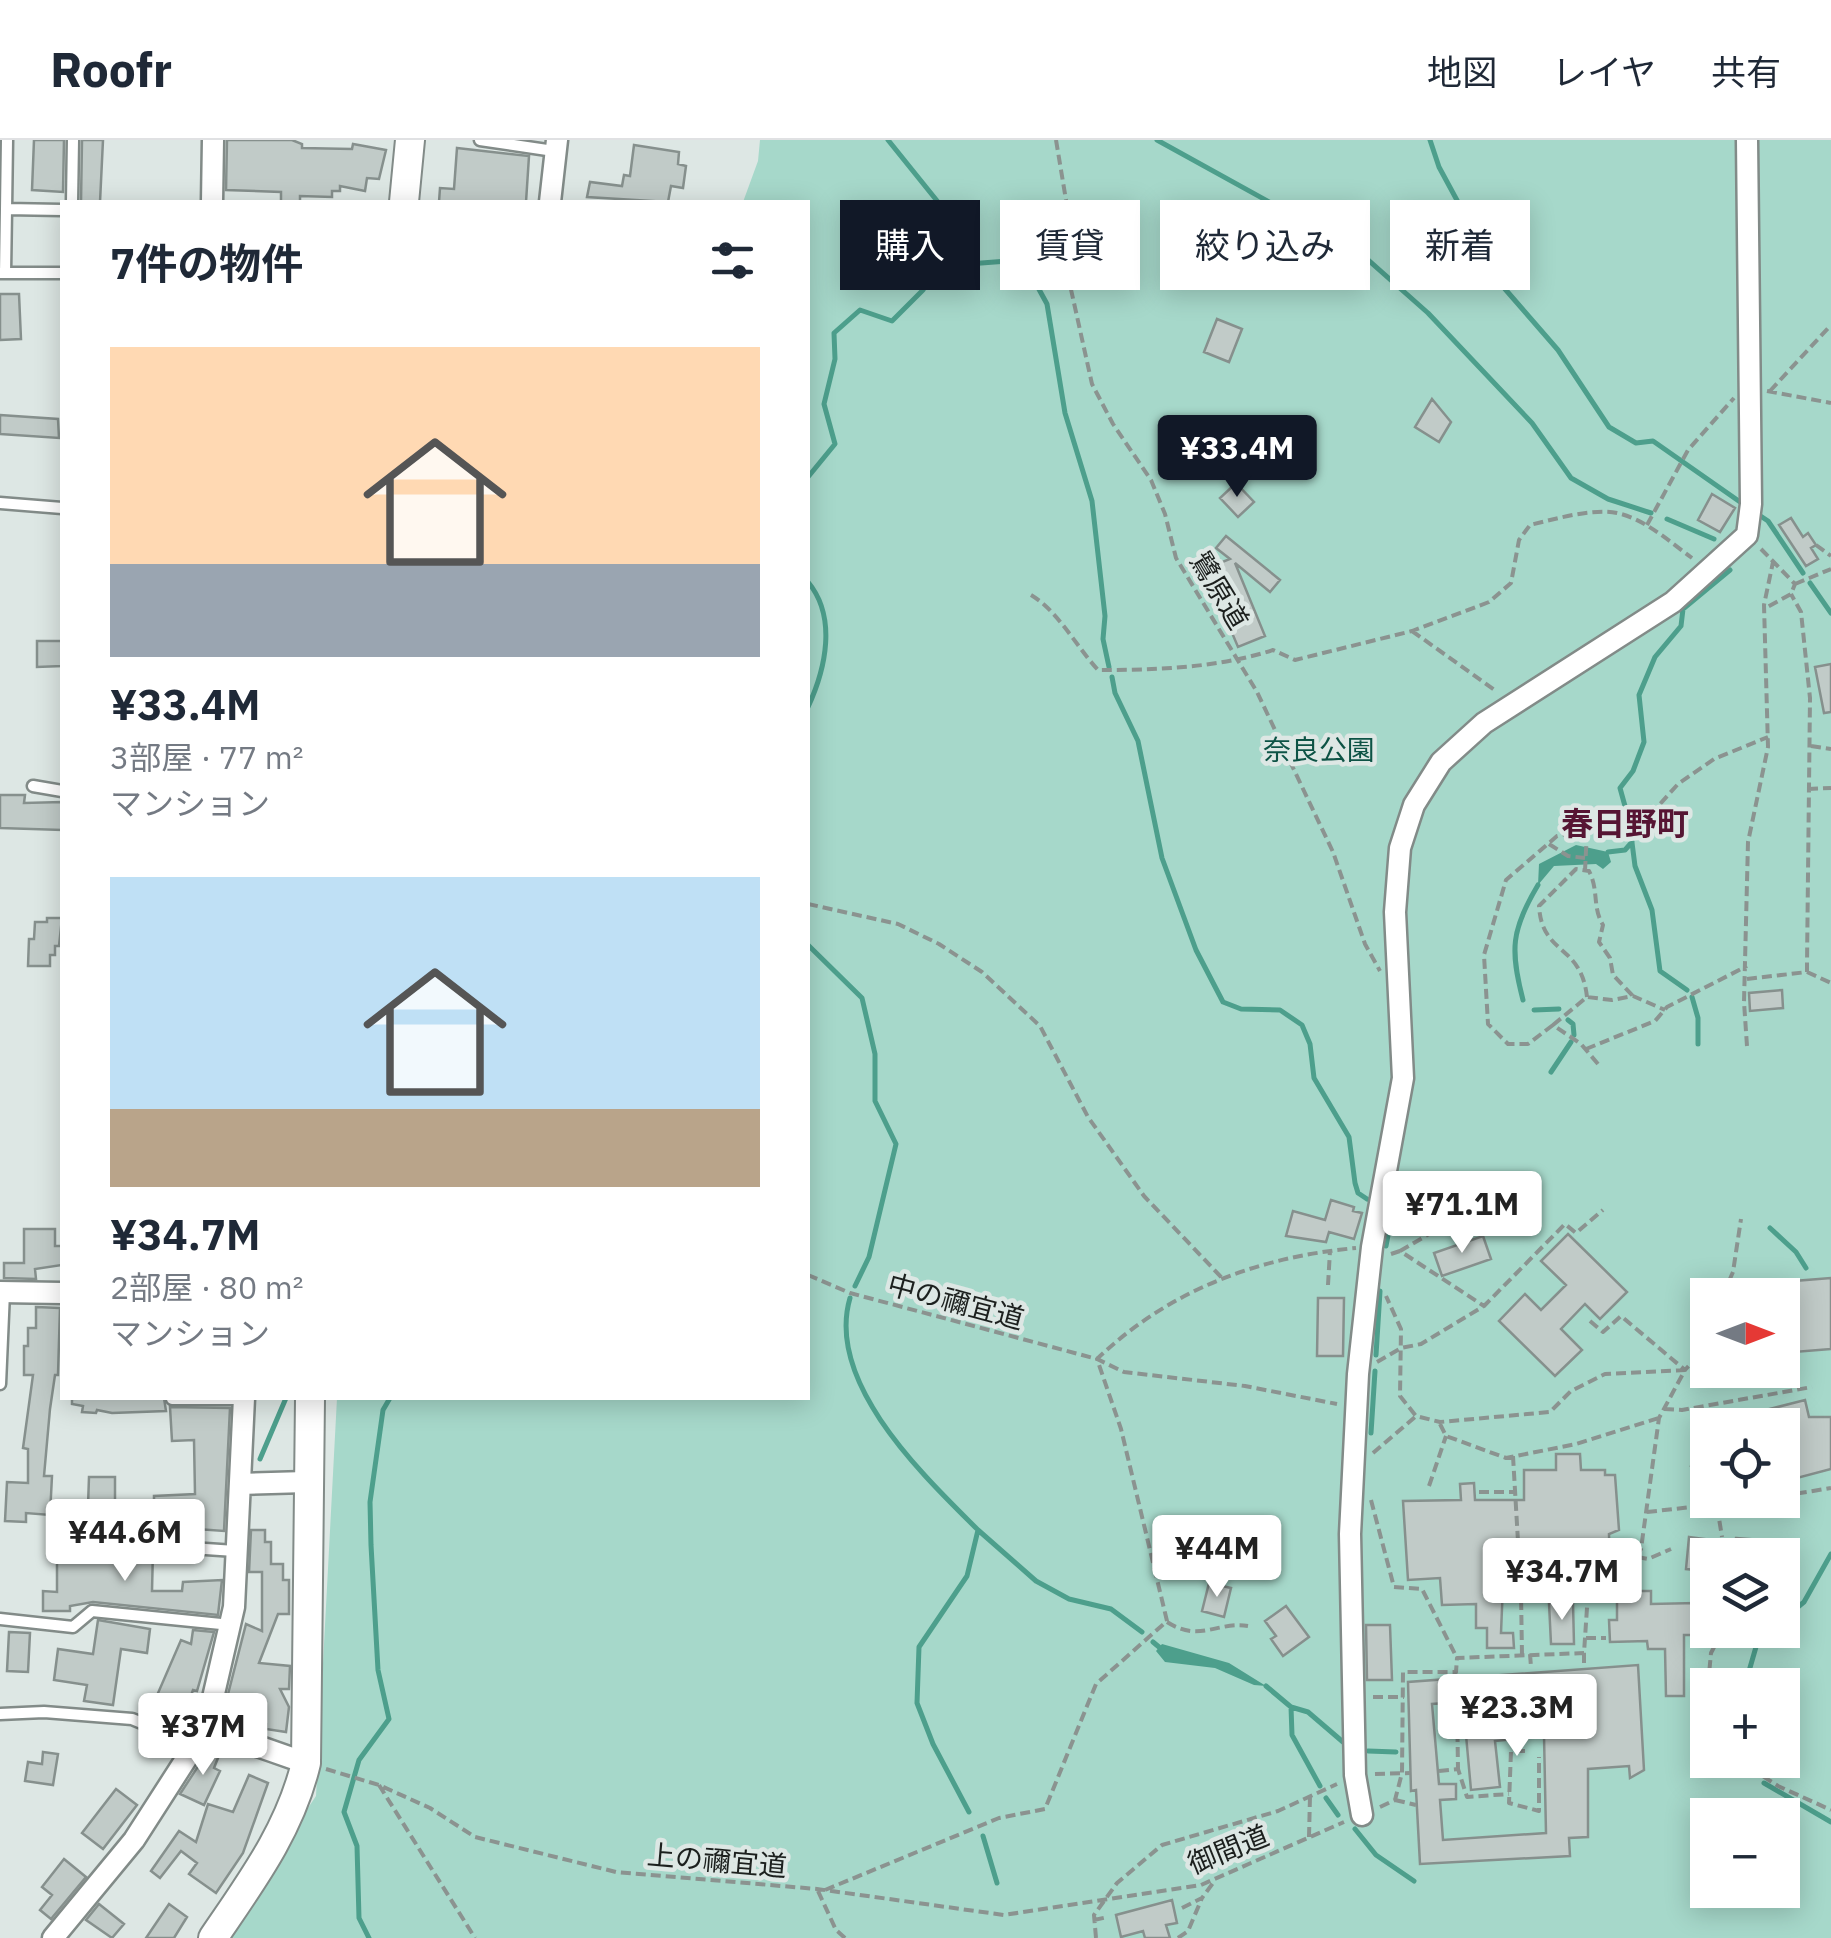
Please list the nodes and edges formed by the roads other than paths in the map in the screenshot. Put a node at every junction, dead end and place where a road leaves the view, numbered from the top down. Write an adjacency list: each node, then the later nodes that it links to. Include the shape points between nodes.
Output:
1 (7, 140): 12 (lane)
2 (73, 140): 8 (lane)
3 (213, 140): 9 (street)
4 (410, 140): 10 (street)
5 (480, 140): 7 (lane)
6 (1747, 140): 34 (street, via 1748,535 1673,602 1512,703 1441,762 1414,805 1400,848 1395,912 1403,1078 1371,1254 1350,1534 1355,1776)
7 (556, 145): 11 (street)
8 (72, 200)
9 (212, 200)
10 (404, 200)
11 (550, 200)
12 (6, 209): 13 (lane); 14 (lane)
13 (60, 210)
14 (2, 273): 15 (lane)
15 (60, 273)
16 (0, 503): 17 (lane)
17 (60, 508)
18 (33, 786): 19 (lane)
19 (60, 791)
20 (2, 1292): 21 (street); 22 (lane)
21 (60, 1292)
22 (0, 1384)
23 (244, 1400): 26 (street)
24 (310, 1400): 25 (street)
25 (306, 1482): 26 (street); 33 (street)
26 (240, 1484): 28 (street)
27 (90, 1531): 28 (lane)
28 (235, 1551): 30 (street)
29 (0, 1619): 30 (lane, via 73,1627 92,1612)
30 (231, 1626): 32 (street)
31 (0, 1714): 32 (lane, via 132,1719)
32 (201, 1736): 33 (street); 35 (street, via 134,1840)
33 (306, 1764): 36 (street, via 270,1854)
34 (1362, 1815)
35 (53, 1938)
36 (213, 1938)

